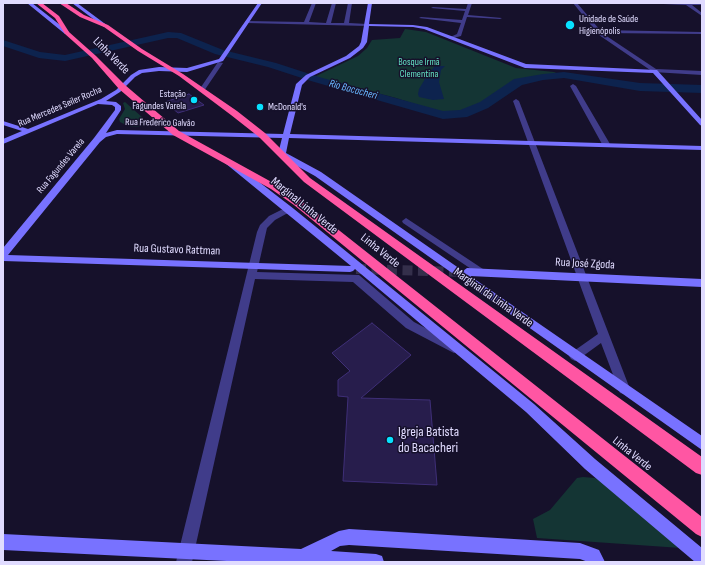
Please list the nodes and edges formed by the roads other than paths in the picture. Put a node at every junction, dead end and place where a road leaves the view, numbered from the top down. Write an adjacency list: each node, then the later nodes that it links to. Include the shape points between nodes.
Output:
1 (29, 3): 32 (main road)
2 (39, 3): 32 (highway, Linha Verde, via 56,17)
3 (62, 3): 27 (highway, Linha Verde, via 77,14)
4 (74, 3): 27 (main road)
5 (260, 3): 21 (main road)
6 (314, 3): 23 (street)
7 (334, 3): 24 (street)
8 (350, 3): 25 (street)
9 (370, 3): 26 (main road)
10 (470, 3): 16 (street)
11 (575, 3): 30 (street)
12 (643, 3): 13 (street)
13 (686, 3): 14 (street); 17 (street)
14 (702, 4)
15 (433, 8): 16 (street)
16 (468, 10): 18 (street)
17 (702, 15)
18 (466, 16): 20 (street); 22 (street)
19 (421, 18): 22 (street)
20 (500, 18)
21 (247, 22): 23 (street); 37 (main road, Rua Mercedes Seiler Rocha, via 219,61 191,69)
22 (463, 22): 28 (street)
23 (306, 23): 24 (street)
24 (328, 24): 25 (street)
25 (346, 24): 26 (street)
26 (367, 25): 34 (main road, via 417,26); 50 (main road, via 364,42 358,50 301,82)
27 (106, 26): 37 (highway, Linha Verde)
28 (461, 28): 29 (street); 35 (street, via 459,35)
29 (455, 30)
30 (598, 31): 33 (street); 38 (street)
31 (449, 32): 34 (street)
32 (67, 33): 41 (highway, Linha Verde)
33 (702, 33)
34 (441, 34): 35 (main road)
35 (450, 38): 38 (main road, via 531,67)
36 (220, 63): 42 (street)
37 (172, 69): 41 (main road, Rua Mercedes Seiler Rocha, via 141,71); 42 (highway, Linha Verde)
38 (655, 71): 39 (street); 46 (main road)
39 (702, 73)
40 (572, 86): 54 (street)
41 (122, 87): 44 (main road, Rua Mercedes Seiler Rocha); 48 (highway, Linha Verde)
42 (202, 90): 49 (highway, Linha Verde)
43 (516, 101): 53 (street)
44 (98, 103): 47 (main road, Rua Mercedes Seiler Rocha); 51 (main road, Rua Fagundes Varela, via 114,103 119,107)
45 (3, 123): 47 (main road)
46 (702, 124)
47 (28, 132): 52 (main road, Rua Mercedes Seiler Rocha)
48 (176, 134): 49 (main road, Rua Frederico Galvão); 51 (main road, Rua Frederico Galvão, via 112,133); 57 (highway, Linha Verde)
49 (262, 135): 50 (main road, Rua Frederico Galvão); 56 (highway, Linha Verde)
50 (286, 136): 53 (main road, Rua Frederico Galvão); 56 (main road)
51 (97, 140): 60 (main road, Rua Fagundes Varela)
52 (3, 142)
53 (531, 142): 54 (main road, Rua Frederico Galvão); 66 (street)
54 (606, 144): 55 (main road, Rua Frederico Galvão)
55 (702, 148)
56 (282, 154): 70 (main road, Marginal da Linha Verde, via 318,174); 73 (highway, Linha Verde, via 307,180)
57 (222, 158): 58 (main road, Marginal Linha Verde); 74 (highway, Linha Verde, via 274,187 298,204)
58 (291, 211): 63 (street, via 278,214 266,222); 69 (main road, Marginal Linha Verde)
59 (406, 221): 65 (street)
60 (3, 254)
61 (3, 258): 63 (main road, Rua Gustavo Rattman)
62 (350, 269): 63 (main road, Rua Gustavo Rattman)
63 (252, 270): 69 (street, via 355,278 410,326); 76 (street)
64 (467, 272): 65 (main road, Rua José Zgoda)
65 (483, 273): 66 (main road, Rua José Zgoda)
66 (581, 277): 67 (main road, Rua José Zgoda); 68 (street)
67 (702, 283)
68 (603, 336): 70 (street); 71 (street)
69 (461, 352): 77 (main road, via 530,408 590,464)
70 (575, 356): 71 (main road, Marginal da Linha Verde)
71 (624, 389): 72 (main road, Marginal da Linha Verde)
72 (702, 444)
73 (702, 467)
74 (702, 528)
75 (3, 542): 76 (main road)
76 (186, 557): 78 (main road)
77 (702, 558)
78 (308, 559): 79 (main road); 80 (main road, via 339,539 349,537 580,551 593,556)
79 (376, 562)
80 (597, 562)

